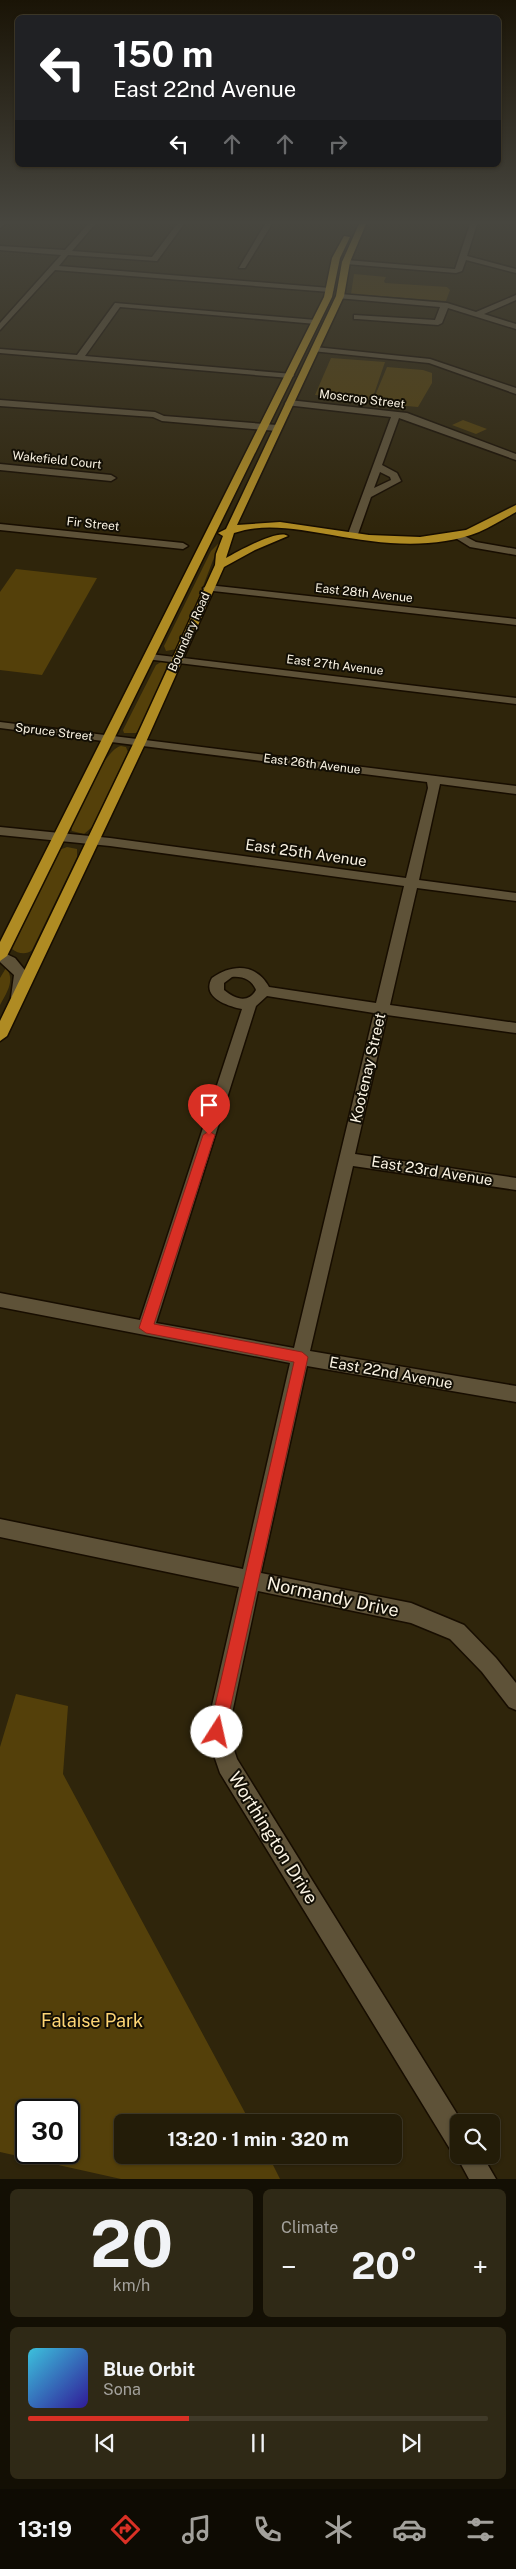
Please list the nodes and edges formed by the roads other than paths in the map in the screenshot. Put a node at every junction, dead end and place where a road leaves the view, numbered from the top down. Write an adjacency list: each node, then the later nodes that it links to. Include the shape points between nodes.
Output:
1 (103, 326): 6 (street)
2 (314, 326): 7 (main road, Boundary Road)
3 (326, 326): 4 (main road, Boundary Road)
4 (315, 349): 8 (street, via 430,361); 10 (main road, Boundary Road)
5 (0, 351): 6 (street)
6 (79, 358): 7 (street)
7 (290, 376): 12 (main road, Boundary Road)
8 (516, 391)
9 (0, 403): 12 (street, via 152,420 162,418)
10 (289, 403): 11 (street, Moscrop Street); 13 (main road, Boundary Road)
11 (396, 414): 14 (street, Moscrop Street); 16 (street)
12 (264, 427): 13 (street); 21 (main road, Boundary Road)
13 (277, 428): 20 (main road, Boundary Road)
14 (516, 456)
15 (0, 467): 17 (street, Wakefield Court)
16 (378, 467): 18 (street); 18 (street, via 394,475 396,481)
17 (111, 478)
18 (368, 495): 26 (street)
19 (516, 508): 27 (main road, via 472,531)
20 (236, 518): 22 (main road); 24 (main road, Boundary Road)
21 (216, 522): 24 (main road); 29 (main road, Boundary Road)
22 (286, 526): 24 (main road); 25 (main road)
23 (0, 527): 30 (street, Fir Street)
24 (230, 530): 28 (main road); 29 (main road); 32 (main road, Boundary Road, via 220,554)
25 (336, 533): 26 (main road); 28 (main road)
26 (354, 534): 27 (main road, via 419,540)
27 (457, 535): 31 (street, via 473,545)
28 (283, 536): 32 (main road)
29 (209, 538): 35 (main road, Boundary Road)
30 (183, 546)
31 (516, 552)
32 (220, 565): 33 (main road, Boundary Road)
33 (208, 588): 34 (street, East 28th Avenue); 36 (main road, Boundary Road)
34 (516, 622)
35 (150, 657): 36 (street, East 27th Avenue); 39 (main road, Boundary Road)
36 (177, 660): 37 (street, East 27th Avenue); 40 (main road, Boundary Road)
37 (516, 701)
38 (0, 725): 39 (street, Spruce Street)
39 (109, 738): 40 (street, East 26th Avenue); 44 (main road, Boundary Road)
40 (140, 742): 41 (street, East 26th Avenue); 45 (main road, Boundary Road)
41 (433, 780): 42 (street, East 26th Avenue); 46 (street, Kootenay Street, via 434,788)
42 (516, 790)
43 (0, 831): 44 (street, East 25th Avenue)
44 (58, 838): 45 (street, East 25th Avenue); 48 (main road, Boundary Road)
45 (92, 840): 46 (street, East 25th Avenue); 50 (main road, Boundary Road)
46 (411, 884): 47 (street, East 25th Avenue); 52 (street, Kootenay Street)
47 (516, 897)
48 (0, 956): 50 (street, via 10,961 21,974)
49 (262, 990): 51 (street, via 261,996); 51 (street, via 261,985 246,973 229,972 217,981 217,992 227,1002); 52 (street)
50 (18, 997): 54 (main road, Boundary Road)
51 (250, 1003): 58 (street)
52 (381, 1010): 53 (street); 55 (street, Kootenay Street)
53 (516, 1028)
54 (0, 1036)
55 (347, 1158): 56 (street, East 23rd Avenue); 59 (street, Kootenay Street)
56 (516, 1184)
57 (0, 1300): 58 (street, East 22nd Avenue)
58 (146, 1328): 59 (street, East 22nd Avenue)
59 (302, 1357): 60 (street, East 22nd Avenue); 62 (street, Worthington Drive)
60 (516, 1394)
61 (0, 1528): 62 (street, Normandy Drive)
62 (250, 1580): 63 (street, Normandy Drive, via 411,1613 457,1632 489,1665); 64 (street, Worthington Drive, via 217,1732 228,1764)
63 (516, 1700)
64 (450, 2125)
65 (474, 2164): 66 (street)
66 (483, 2179)

